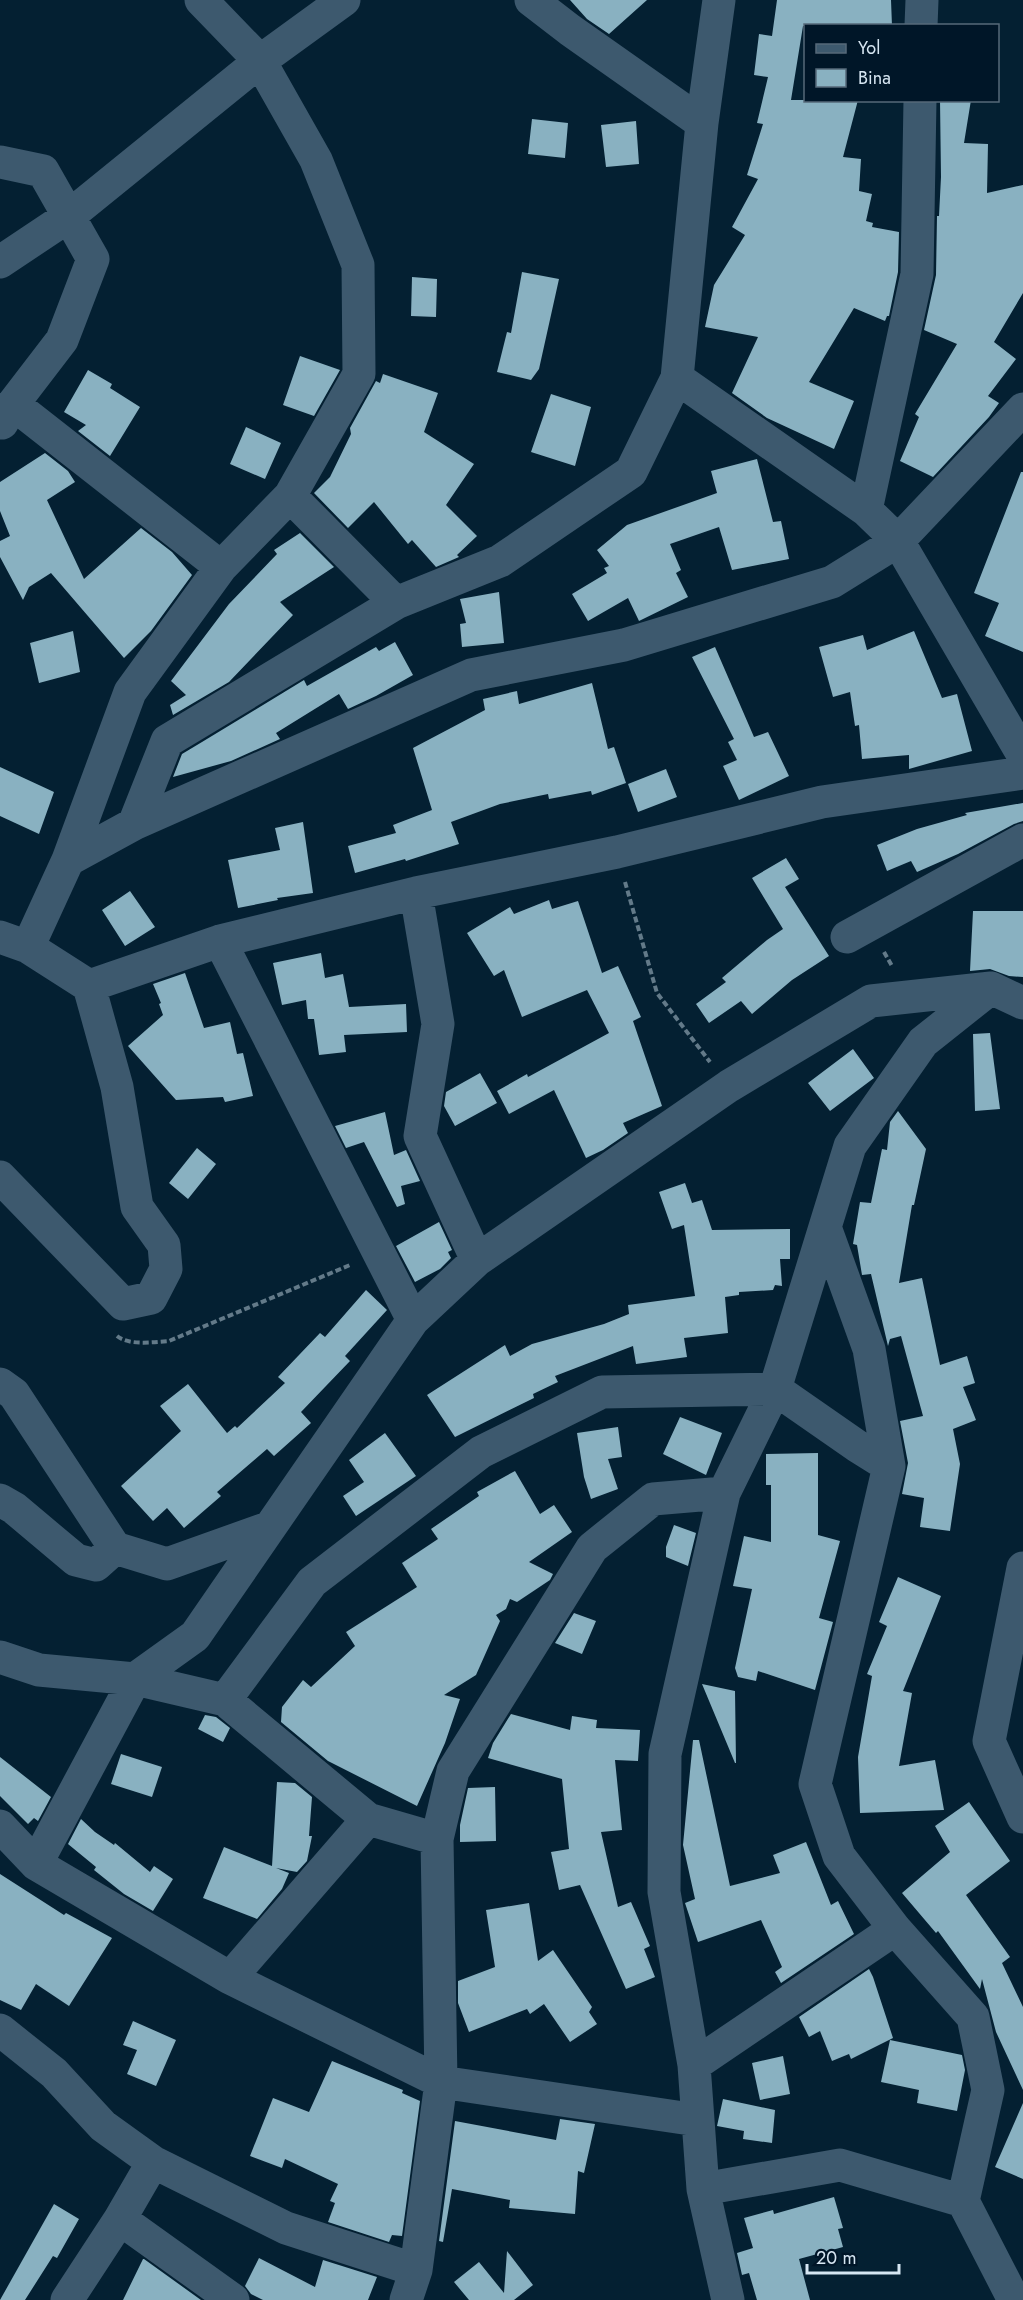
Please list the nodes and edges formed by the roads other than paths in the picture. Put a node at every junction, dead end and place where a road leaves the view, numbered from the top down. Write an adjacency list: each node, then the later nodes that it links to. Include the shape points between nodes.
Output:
1 (201, 0): 7 (street)
2 (344, 0): 7 (street)
3 (531, 0): 9 (street)
4 (719, 0): 9 (street)
5 (922, 0): 6 (street)
6 (921, 24)
7 (260, 62): 11 (street); 16 (street, via 316,160 357,265 359,374)
8 (920, 102): 17 (street, via 917,274)
9 (702, 123): 13 (street)
10 (0, 162): 11 (street, via 43,171)
11 (69, 216): 12 (street); 15 (street, via 93,259 62,340)
12 (0, 262)
13 (677, 378): 17 (street); 20 (street, via 631,472 500,561)
14 (1023, 409): 18 (street)
15 (4, 415): 19 (street)
16 (290, 496): 19 (street); 20 (street)
17 (866, 510): 18 (street)
18 (898, 541): 21 (street); 23 (street, via 832,582 624,645 471,675)
19 (221, 567): 25 (street, via 130,692)
20 (396, 603): 23 (street, via 168,741)
21 (1023, 755)
22 (1023, 773): 26 (street, via 822,802 617,852)
23 (134, 824): 25 (street)
24 (1023, 840): 27 (street)
25 (68, 860): 29 (street)
26 (416, 893): 28 (street); 35 (street, via 438,1024 420,1136)
27 (858, 931)
28 (220, 941): 30 (street); 36 (street)
29 (14, 942): 30 (street)
30 (89, 986): 33 (street, via 117,1087 137,1207 164,1245 166,1269 151,1298 123,1304)
31 (992, 988): 32 (street); 34 (street, via 923,1042 850,1146); 35 (street, via 871,1001 729,1086)
32 (1023, 1003)
33 (0, 1177)
34 (825, 1227): 38 (street); 39 (street, via 869,1349)
35 (477, 1260): 36 (street)
36 (413, 1320): 42 (street)
37 (0, 1384): 43 (street, via 14,1394)
38 (775, 1389): 39 (street); 40 (street); 47 (street, via 602,1392 481,1452 312,1582)
39 (889, 1466): 53 (street, via 815,1784 839,1856)
40 (724, 1493): 51 (street, via 653,1499 592,1548 453,1771); 56 (street, via 665,1754 664,1892)
41 (0, 1500): 43 (street, via 76,1560 96,1565)
42 (268, 1528): 43 (street, via 167,1564); 46 (street, via 195,1636)
43 (115, 1548)
44 (1023, 1568): 48 (street, via 989,1741)
45 (0, 1657): 46 (street, via 39,1670)
46 (135, 1679): 47 (street); 52 (street)
47 (225, 1700): 49 (street)
48 (1023, 1817)
49 (368, 1819): 51 (street); 54 (street)
50 (0, 1826): 52 (street)
51 (437, 1839): 57 (street)
52 (36, 1864): 54 (street)
53 (895, 1929): 56 (street); 61 (street, via 973,2017 988,2090)
54 (230, 1978): 57 (street)
55 (0, 2030): 59 (street, via 54,2073 103,2126)
56 (694, 2065): 58 (street)
57 (441, 2082): 58 (street); 63 (street)
58 (697, 2120): 60 (street)
59 (153, 2162): 62 (street); 63 (street)
60 (703, 2189): 61 (street, via 840,2165); 66 (street)
61 (963, 2201): 67 (street)
62 (120, 2219): 64 (street); 65 (street)
63 (411, 2285)
64 (67, 2300)
65 (233, 2300)
66 (728, 2300)
67 (1014, 2300)

